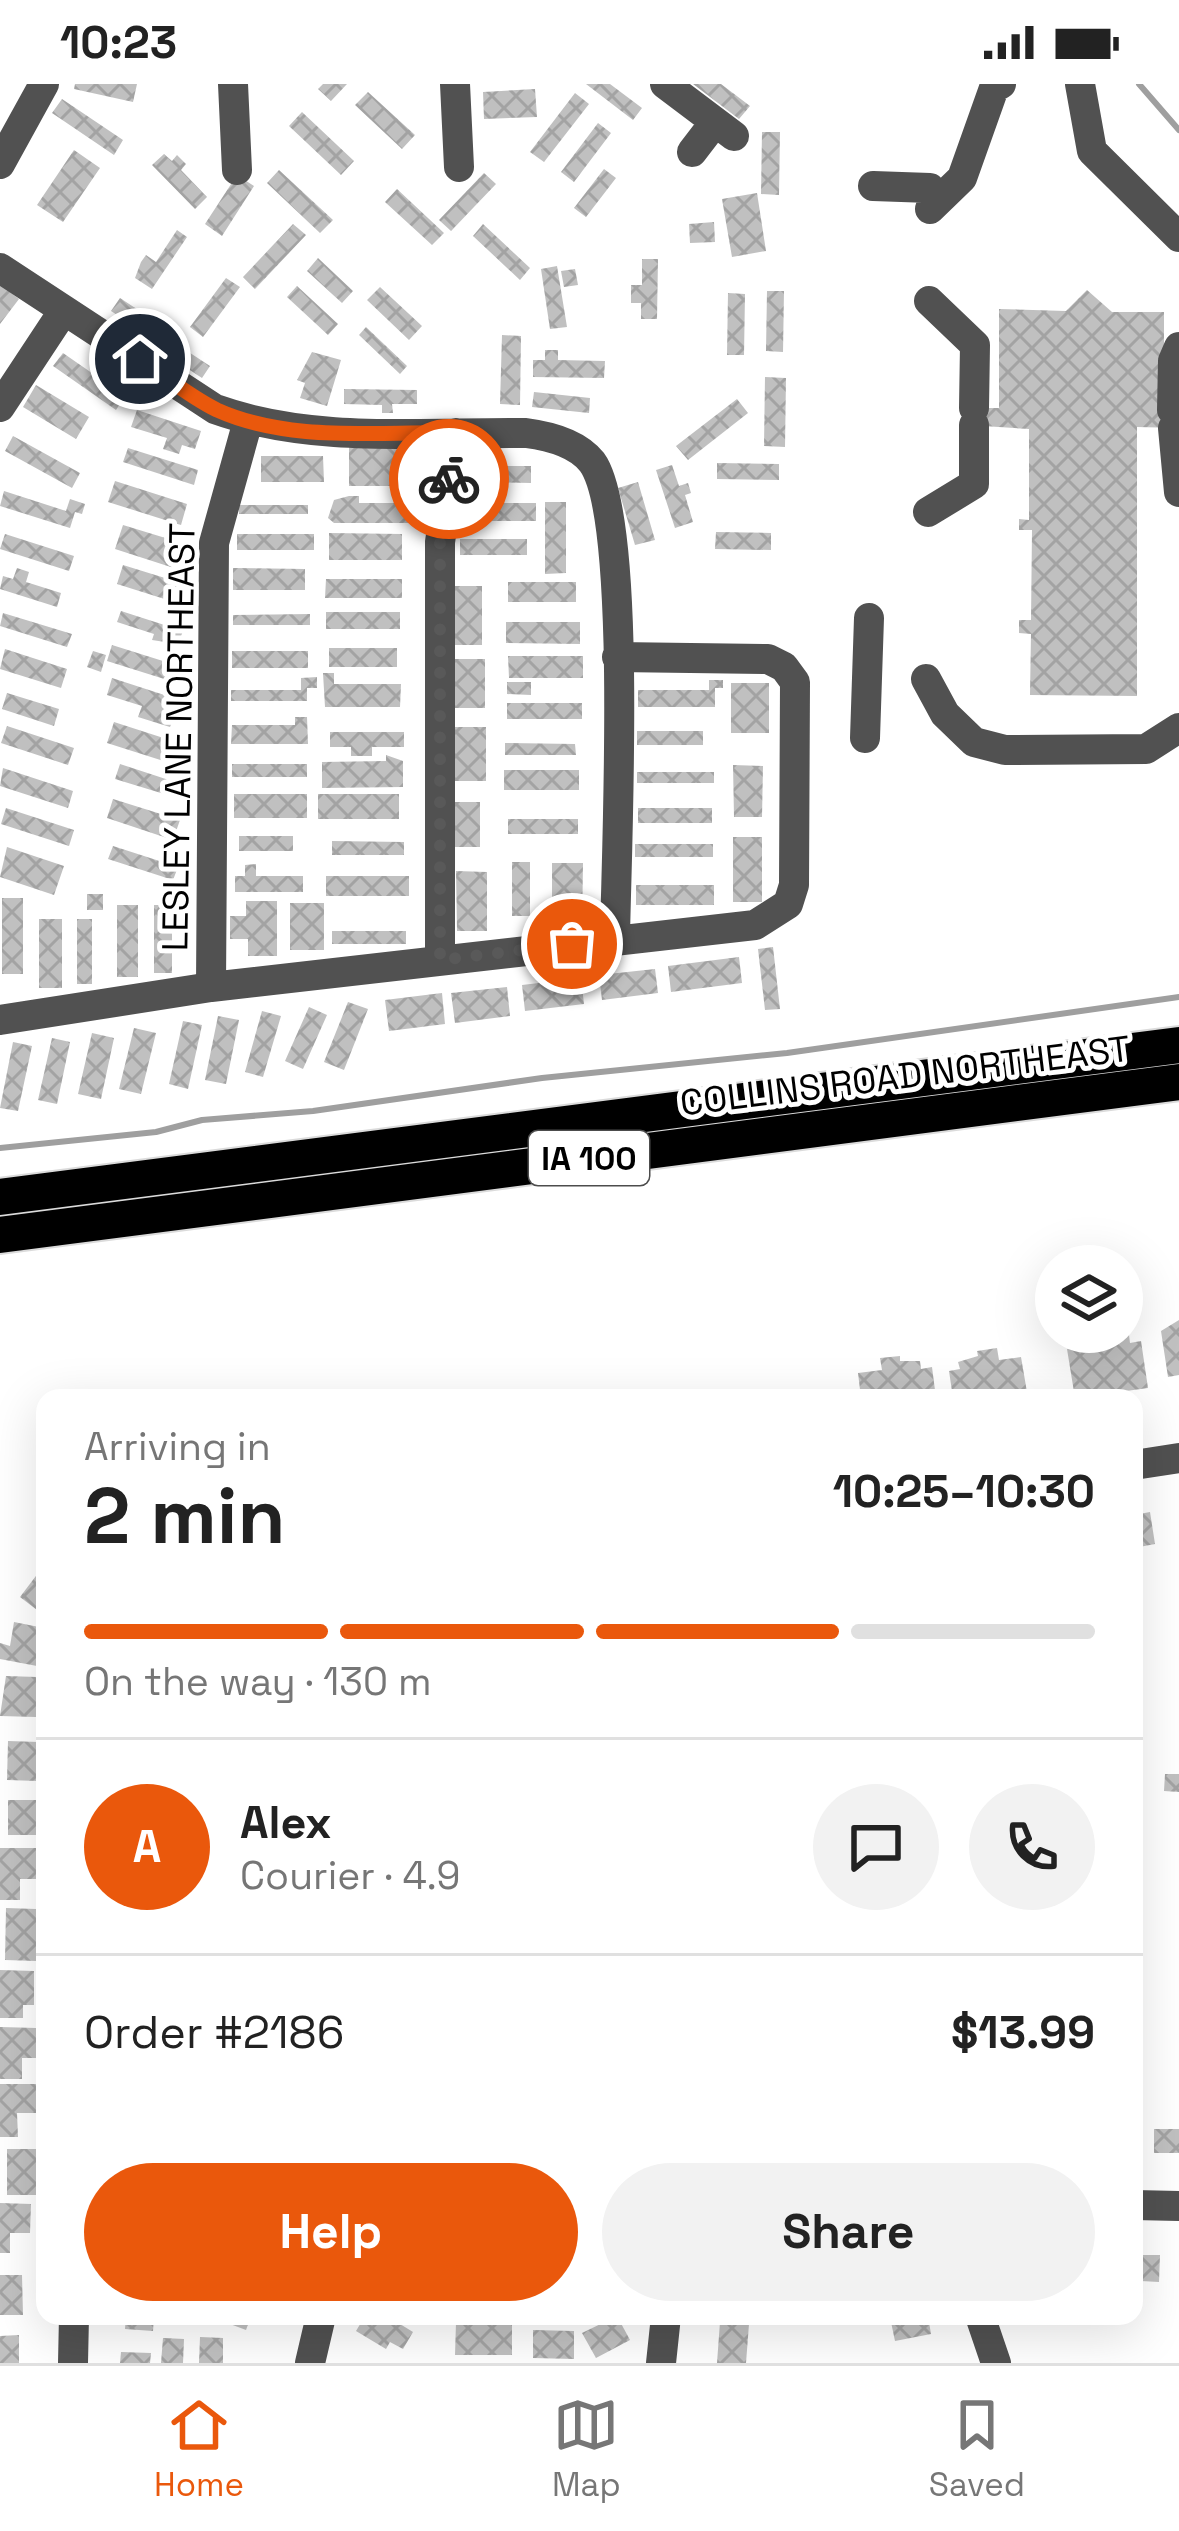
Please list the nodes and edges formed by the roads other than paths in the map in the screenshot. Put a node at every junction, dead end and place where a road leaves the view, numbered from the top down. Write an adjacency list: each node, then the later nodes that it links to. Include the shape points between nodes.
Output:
1 (20, 84): 9 (street)
2 (44, 84): 9 (street)
3 (233, 84): 11 (street)
4 (455, 84): 10 (street)
5 (665, 84): 8 (street, via 724,129)
6 (1001, 84): 12 (street, via 962,178 930,199)
7 (1080, 84): 13 (street, via 1092,151)
8 (692, 152)
9 (3, 159)
10 (458, 167)
11 (237, 170)
12 (873, 186)
13 (1179, 237)
14 (0, 268): 16 (street)
15 (929, 301): 22 (street, via 975,345 974,484)
16 (64, 310): 18 (street); 19 (street, via 215,409)
17 (1179, 347): 21 (street, via 1172,419)
18 (0, 407)
19 (248, 421): 20 (street, via 297,431); 30 (street, LESLEY LANE NORTHEAST, via 214,543)
20 (456, 433): 24 (street, via 554,437 590,458 604,485 622,606); 29 (street, via 440,542)
21 (1179, 492)
22 (928, 512)
23 (869, 618): 27 (street)
24 (616, 657): 28 (street); 28 (street, via 768,659 795,682 788,904 755,925)
25 (926, 680): 26 (street, via 969,738 1005,750 1146,748)
26 (1179, 728)
27 (866, 738)
28 (615, 939): 29 (street)
29 (440, 960): 30 (street)
30 (211, 987): 31 (street)
31 (0, 1020)
32 (1179, 1046): 34 (highway, COLLINS ROAD NORTHEAST / IA 100)
33 (1179, 1082): 35 (highway, COLLINS ROAD NORTHEAST / IA 100)
34 (0, 1197)
35 (0, 1234)
36 (1179, 1458): 37 (street)
37 (1143, 1464)
38 (1143, 2205): 39 (street)
39 (1179, 2206)
40 (74, 2325): 44 (street)
41 (319, 2325): 45 (street)
42 (665, 2325): 46 (street)
43 (983, 2325): 47 (street)
44 (74, 2363)
45 (310, 2363)
46 (662, 2363)
47 (996, 2363)

